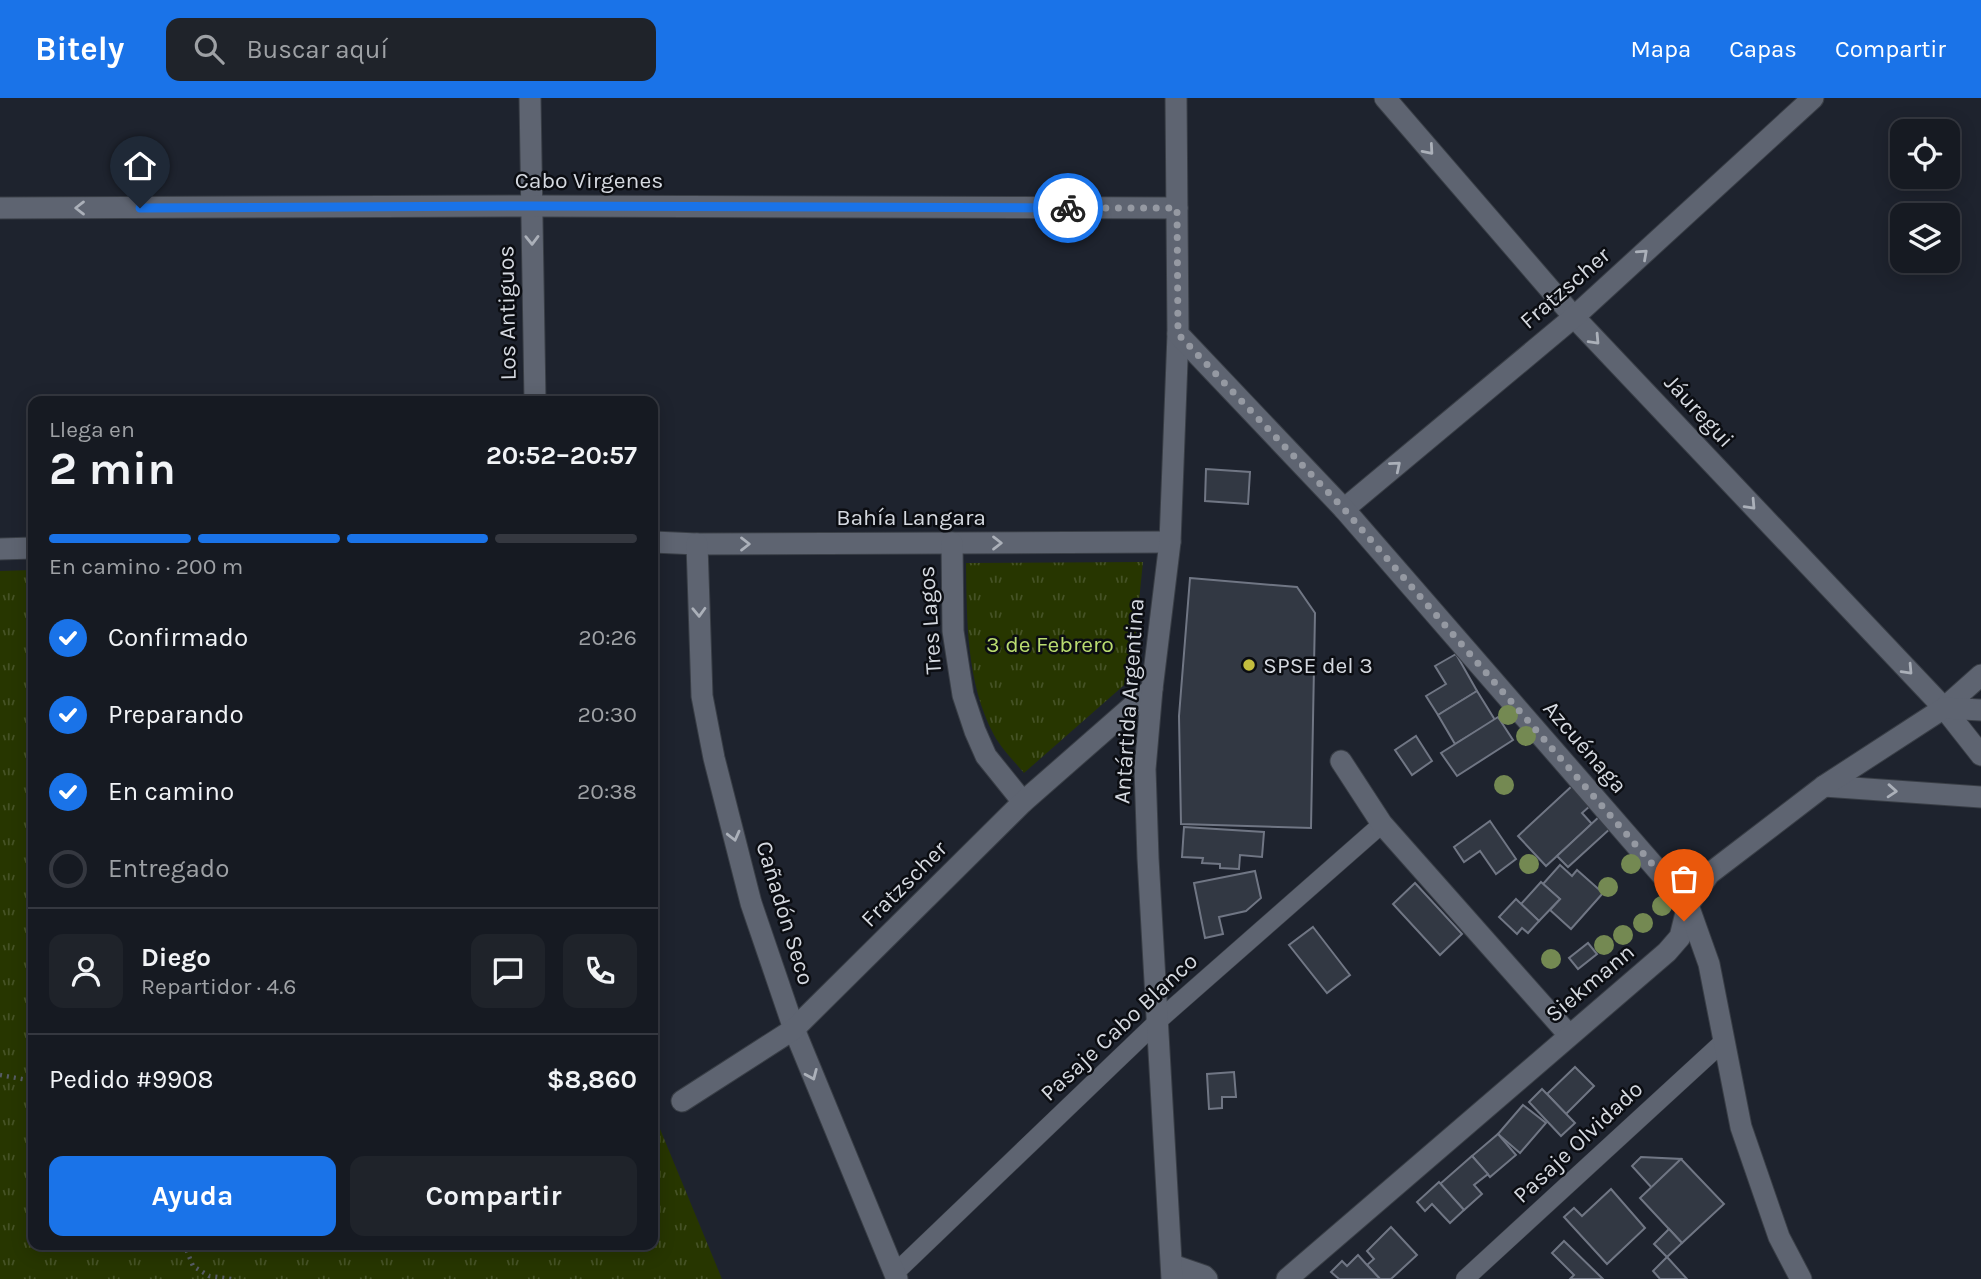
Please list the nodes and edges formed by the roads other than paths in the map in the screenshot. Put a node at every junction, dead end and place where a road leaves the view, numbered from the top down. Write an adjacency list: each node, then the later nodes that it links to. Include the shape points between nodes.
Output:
1 (530, 98): 5 (street, Los Antiguos)
2 (1176, 98): 7 (street, Antártida Argentina)
3 (1385, 98): 8 (street, Jáuregui, one-way to 8)
4 (1812, 98): 8 (street, Fratzscher, one-way to 4)
5 (532, 206): 6 (street, Cabo Virgenes, one-way to 6); 7 (street, Cabo Virgenes); 10 (street, Los Antiguos, one-way to 10)
6 (0, 208)
7 (1177, 208): 9 (street, Antártida Argentina)
8 (1574, 317): 11 (street, Fratzscher, one-way to 8); 20 (street, Jáuregui, one-way to 20)
9 (1178, 334): 11 (street, Azcuénaga); 13 (street, Antártida Argentina)
10 (535, 396)
11 (1344, 509): 28 (street, Azcuénaga)
12 (658, 542): 15 (street, Bahía Langara)
13 (1170, 542): 14 (street, Bahía Langara, one-way to 13); 19 (street, Antártida Argentina)
14 (952, 543): 15 (street, Bahía Langara, one-way to 14); 26 (street, Tres Lagos, via 953,631 963,695 986,756)
15 (697, 544): 30 (street, Cañadón Seco, one-way to 30, via 702,696 713,758 751,903)
16 (28, 548): 17 (street)
17 (0, 549)
18 (1981, 675): 20 (street, Siekmann)
19 (1152, 689): 26 (street, Fratzscher); 29 (street, Antártida Argentina, via 1145,769)
20 (1944, 708): 21 (street); 22 (street, Jáuregui); 24 (street, Siekmann)
21 (1981, 710)
22 (1981, 755)
23 (1341, 761): 27 (street)
24 (1824, 786): 25 (street, one-way to 25); 28 (street, Siekmann, via 1709,874)
25 (1981, 797)
26 (1023, 802): 30 (street, Fratzscher)
27 (1382, 824): 29 (lane, Pasaje Cabo Blanco); 31 (street)
28 (1688, 905): 31 (street, Siekmann, via 1680,937 1667,952); 32 (street, Azcuénaga, via 1709,964)
29 (1158, 1021): 34 (street, Antártida Argentina); 35 (lane, Pasaje Cabo Blanco)
30 (794, 1029): 33 (street, Fratzscher); 35 (street, Cañadón Seco, one-way to 35)
31 (1569, 1035): 37 (street, Siekmann)
32 (1723, 1042): 38 (lane, Pasaje Olvidado); 39 (street, Azcuénaga, via 1741,1128 1779,1237)
33 (682, 1101)
34 (1172, 1272): 36 (street)
35 (896, 1276)
36 (1207, 1279)
37 (1287, 1279)
38 (1465, 1279)
39 (1801, 1279)

